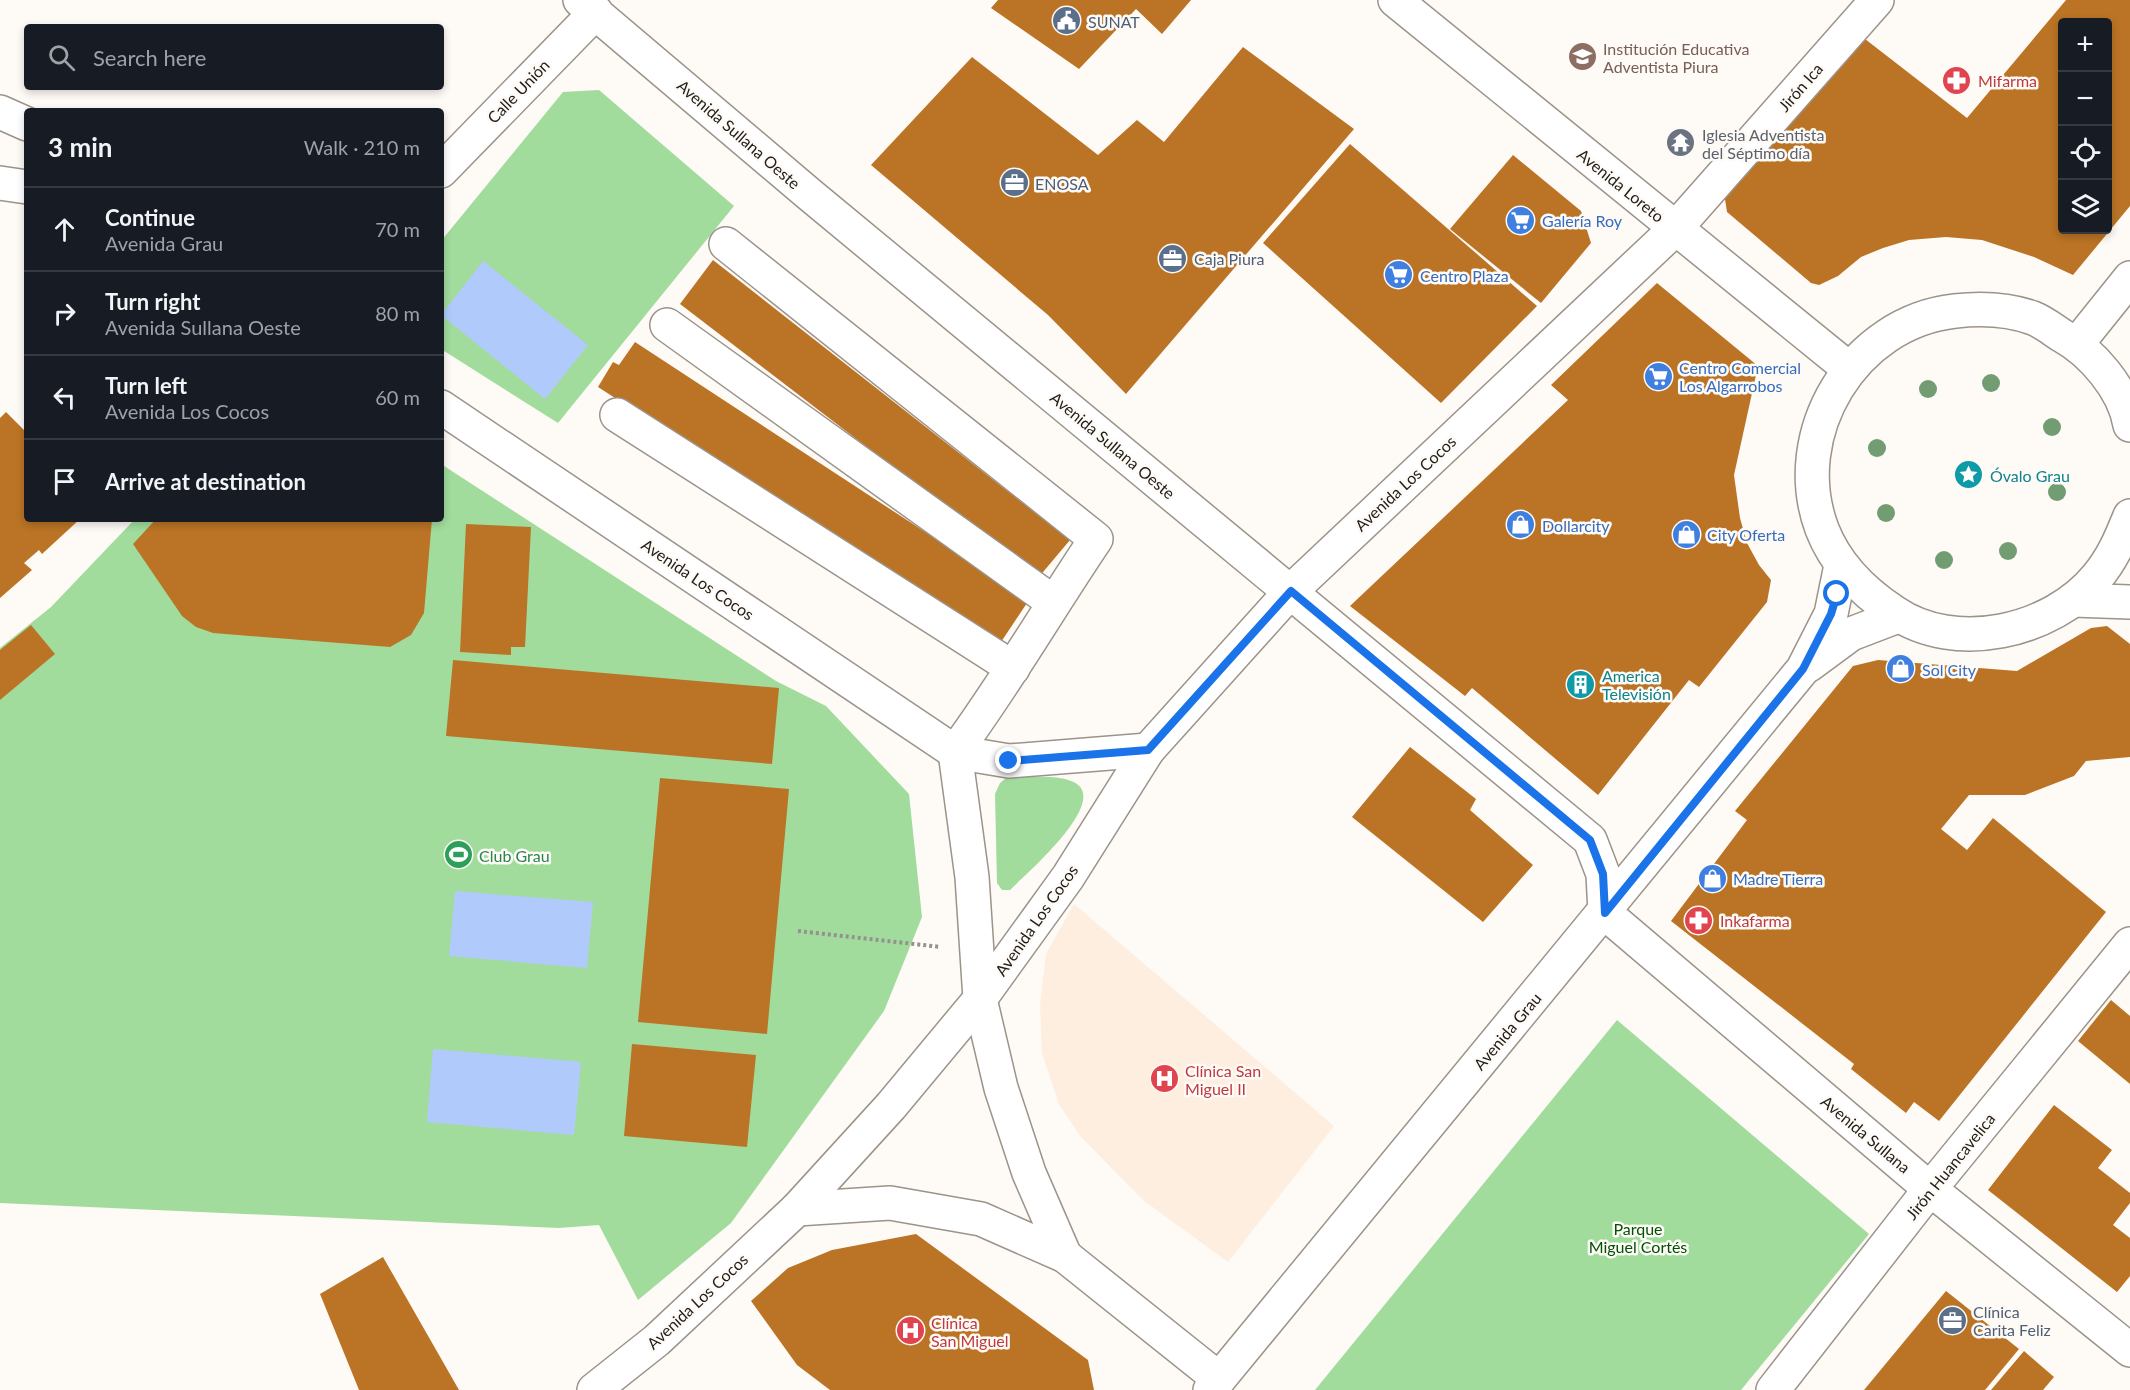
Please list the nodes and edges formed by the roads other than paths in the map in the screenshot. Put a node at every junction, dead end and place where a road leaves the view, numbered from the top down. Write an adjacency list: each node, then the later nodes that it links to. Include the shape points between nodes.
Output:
1 (1395, 0): 9 (street, Avenida Loreto)
2 (1877, 0): 9 (street, Jirón Ica)
3 (588, 6): 6 (street, Calle Unión); 21 (street, Avenida Sullana Oeste, via 809,194)
4 (0, 112): 5 (street)
5 (24, 123)
6 (444, 168)
7 (0, 183): 8 (street)
8 (24, 187)
9 (1675, 229): 14 (street, Avenida Loreto); 21 (street, Avenida Los Cocos)
10 (726, 244): 24 (street, via 1096,539)
11 (2130, 278): 13 (street)
12 (667, 326): 24 (street)
13 (2077, 344): 14 (street, via 2033,318 1983,307 1933,313 1886,334); 17 (street, via 2108,377)
14 (1848, 368): 20 (street, via 1827,404 1814,445 1812,487 1822,528)
15 (444, 409): 29 (street, Avenida Los Cocos)
16 (617, 414): 26 (street)
17 (2130, 425)
18 (2130, 516): 19 (street)
19 (2115, 553): 22 (street); 23 (street)
20 (1841, 565): 25 (street, via 1867,594); 27 (street, Avenida Grau, via 1831,614)
21 (1291, 591): 28 (street, Avenida Los Cocos); 30 (street, Avenida Sullana Oeste, via 1590,840 1603,874)
22 (2073, 600): 23 (street); 25 (street, via 2041,619 2006,631 1970,634 1933,629)
23 (2130, 601)
24 (1053, 602): 26 (street)
25 (1898, 616): 27 (street, Avenida Grau, via 1851,634)
26 (1013, 668): 29 (street)
27 (1803, 669): 30 (street, Avenida Grau)
28 (1148, 750): 29 (street, Avenida Los Cocos, via 1009,761); 32 (street, Avenida Los Cocos, via 1068,877)
29 (955, 752): 32 (street, Avenida Los Cocos, via 972,878)
30 (1605, 913): 33 (street, Avenida Sullana); 37 (street, Avenida Grau)
31 (2130, 944): 33 (street, Jirón Huancavelica)
32 (980, 999): 34 (street, Avenida Los Cocos, via 891,1106); 35 (street, Avenida Los Cocos, via 1029,1173)
33 (1930, 1189): 36 (street, Avenida Sullana); 39 (street, Jirón Huancavelica)
34 (797, 1209): 35 (street, Avenida Los Cocos, via 890,1203 981,1219); 38 (street, Avenida Los Cocos, via 657,1340)
35 (1065, 1256): 37 (street, Avenida Los Cocos)
36 (2130, 1350)
37 (1214, 1384)
38 (594, 1390)
39 (1773, 1390)

